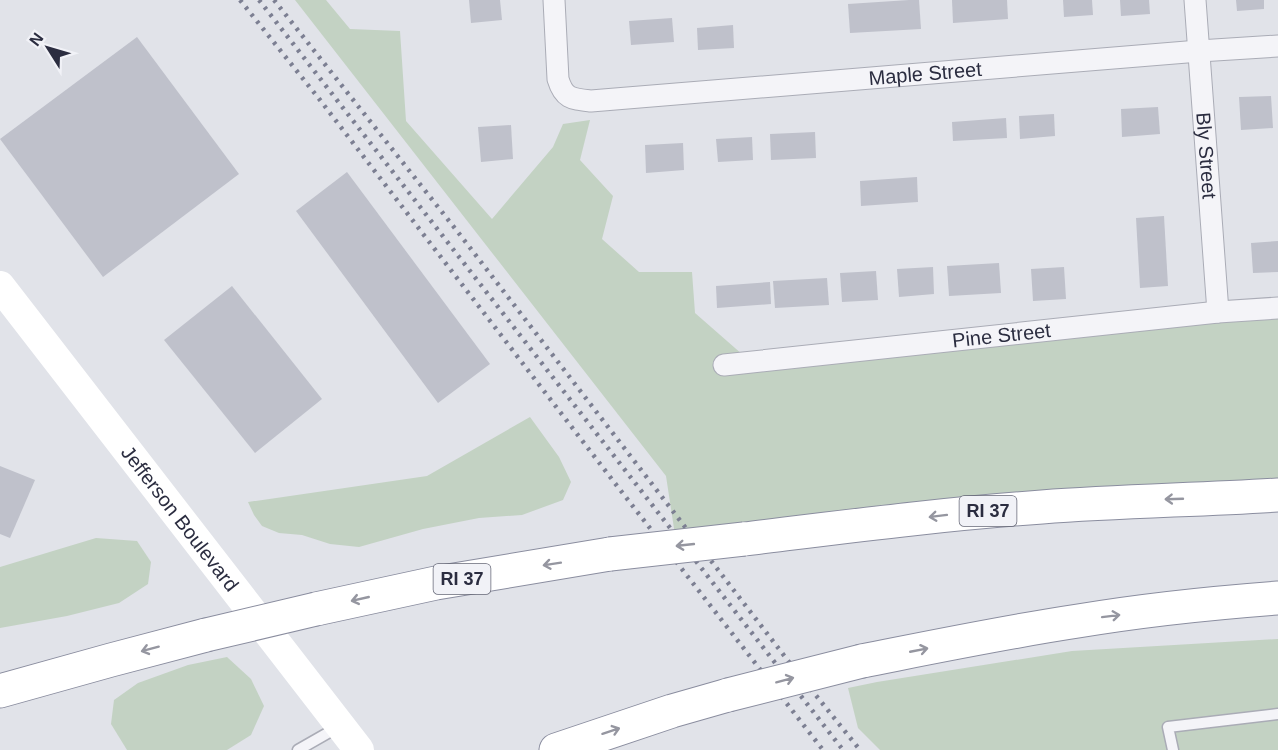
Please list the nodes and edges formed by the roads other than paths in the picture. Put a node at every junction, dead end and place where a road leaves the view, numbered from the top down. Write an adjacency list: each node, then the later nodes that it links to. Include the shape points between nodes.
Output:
1 (554, 0): 4 (street, Maple Street, via 561,89 570,99 591,101)
2 (1195, 0): 4 (street, Bly Street)
3 (1278, 46): 4 (street, Maple Street)
4 (1199, 51): 7 (street, Bly Street)
5 (0, 286): 15 (main road, Jefferson Boulevard)
6 (1278, 308): 7 (street, Pine Street)
7 (1218, 312): 8 (street, Pine Street)
8 (724, 365)
9 (1278, 495): 10 (highway)
10 (1233, 498): 11 (highway); 13 (highway, RI 37, one-way to 13, bridge, via 982,512 610,554 436,583 316,609)
11 (1278, 500)
12 (1278, 598): 18 (highway, one-way to 12, bridge, via 672,711 862,661 1080,620)
13 (0, 691)
14 (1278, 714): 19 (lane, via 1168,727)
15 (340, 726): 16 (lane); 17 (main road, Jefferson Boulevard)
16 (298, 750)
17 (359, 750)
18 (556, 750)
19 (1173, 750)

